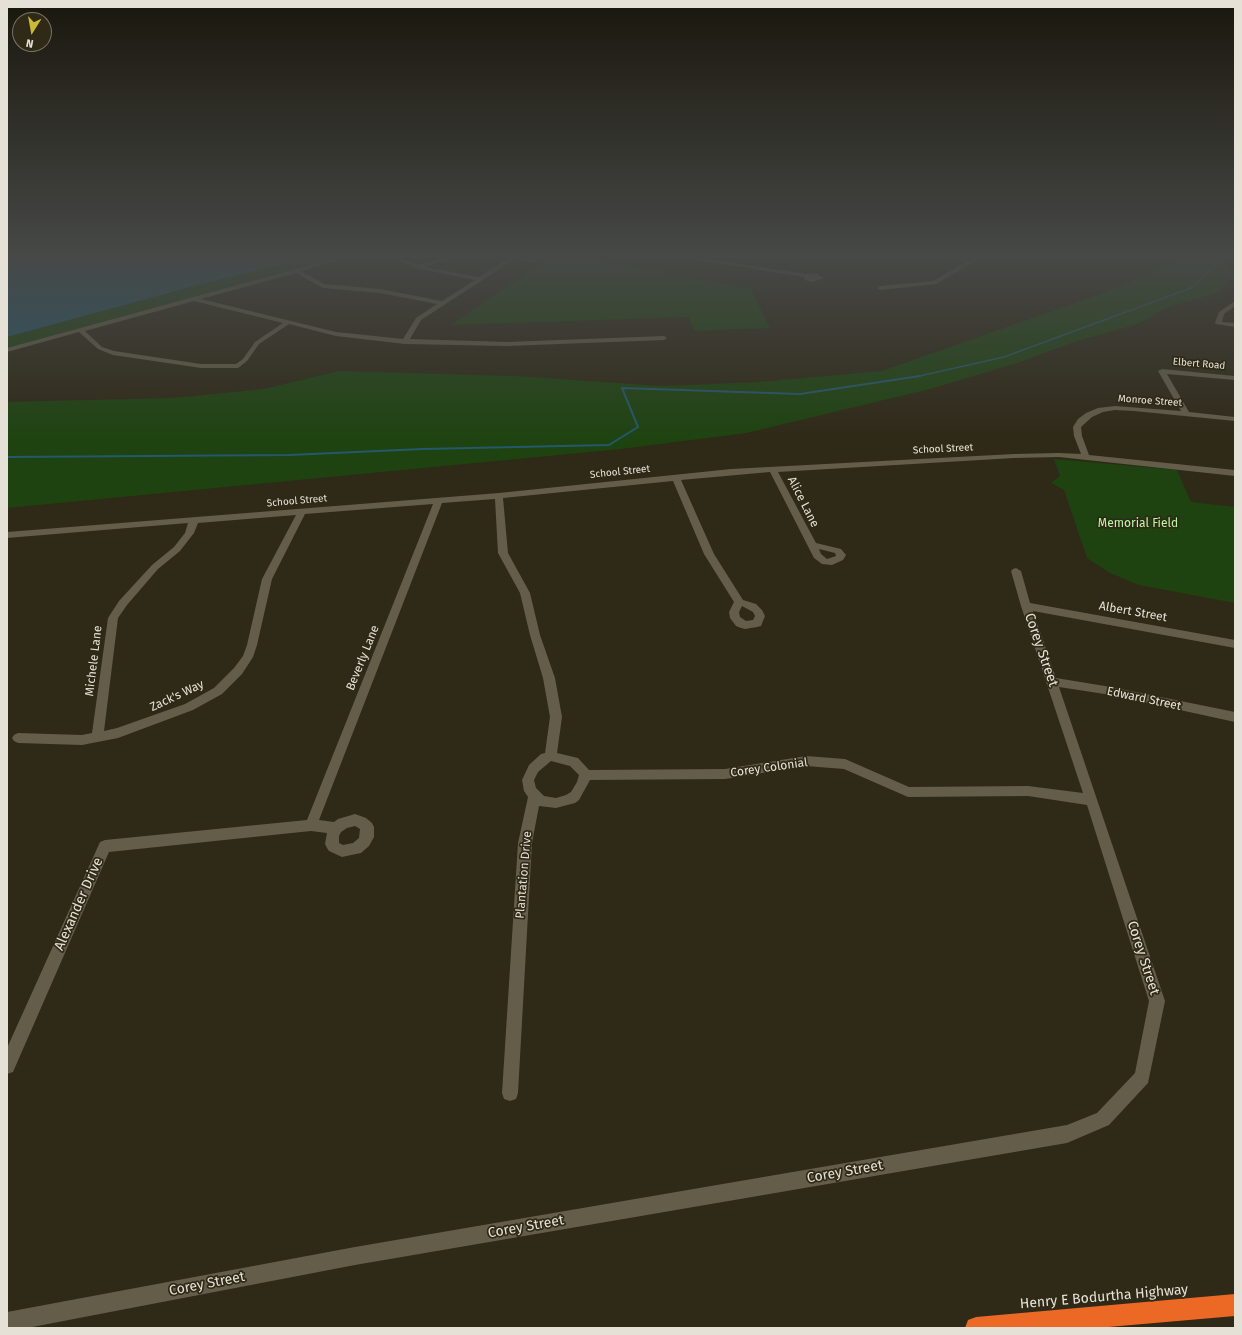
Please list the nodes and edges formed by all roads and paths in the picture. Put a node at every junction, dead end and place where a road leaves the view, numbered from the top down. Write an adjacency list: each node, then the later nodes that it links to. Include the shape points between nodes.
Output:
1 (128, 317): 7 (street)
2 (269, 317): 5 (street)
3 (421, 317): 9 (street)
4 (1220, 317): 6 (street, via 1218,323)
5 (288, 322): 7 (street, via 257,343 238,369 226,373 212,366 110,352 92,342); 9 (street, via 346,336)
6 (1235, 325)
7 (81, 330): 10 (street)
8 (664, 338): 9 (street, via 507,344)
9 (405, 342)
10 (7, 350)
11 (1235, 378): 12 (street, Elbert Road, via 1162,371)
12 (1186, 414): 13 (street, Monroe Street); 14 (street, Monroe Street, via 1115,408 1101,410 1090,415 1077,427)
13 (1235, 419)
14 (1086, 457): 15 (street, School Street, via 1014,456); 16 (street, School Street)
15 (773, 470): 17 (street, School Street); 23 (street, Alice Lane)
16 (1235, 473)
17 (676, 478): 18 (street, School Street); 25 (street, via 709,554)
18 (500, 496): 19 (street, School Street); 32 (street, via 504,557 525,593 549,678 556,717)
19 (439, 500): 20 (street, School Street); 36 (street, Beverly Lane)
20 (302, 511): 21 (street, School Street); 31 (street, Zack's Way, via 267,579 252,645 238,672 218,691 189,707 118,734)
21 (194, 521): 22 (street, School Street); 31 (street, Michele Lane, via 177,549 155,567 112,618)
22 (7, 535)
23 (812, 545)
24 (1016, 571): 26 (street, Corey Street)
25 (739, 602)
26 (1026, 606): 27 (street, Albert Street); 28 (street, Corey Street)
27 (1235, 644)
28 (1053, 682): 29 (street, Edward Street, via 1111,691); 35 (street, Corey Street)
29 (1235, 717)
30 (18, 738): 31 (street, Zack's Way)
31 (98, 738)
32 (551, 756): 33 (street, via 574,762); 34 (street, via 538,763 530,774 529,786)
33 (584, 775): 34 (street, via 583,783 570,799 549,803); 35 (street, Corey Colonial, via 725,774 806,761 845,764 908,792 1028,791)
34 (535, 796): 39 (street, Plantation Drive, via 525,843)
35 (1092, 800): 41 (street, Corey Street, via 1157,1000 1142,1077 1103,1119 1067,1134 355,1256)
36 (312, 825): 37 (street, Alexander Drive); 38 (street, Alexander Drive, via 105,846)
37 (336, 828)
38 (7, 1066)
39 (510, 1093)
40 (1235, 1305): 42 (highway, Henry E Bodurtha Highway)
41 (7, 1322)
42 (976, 1328)

